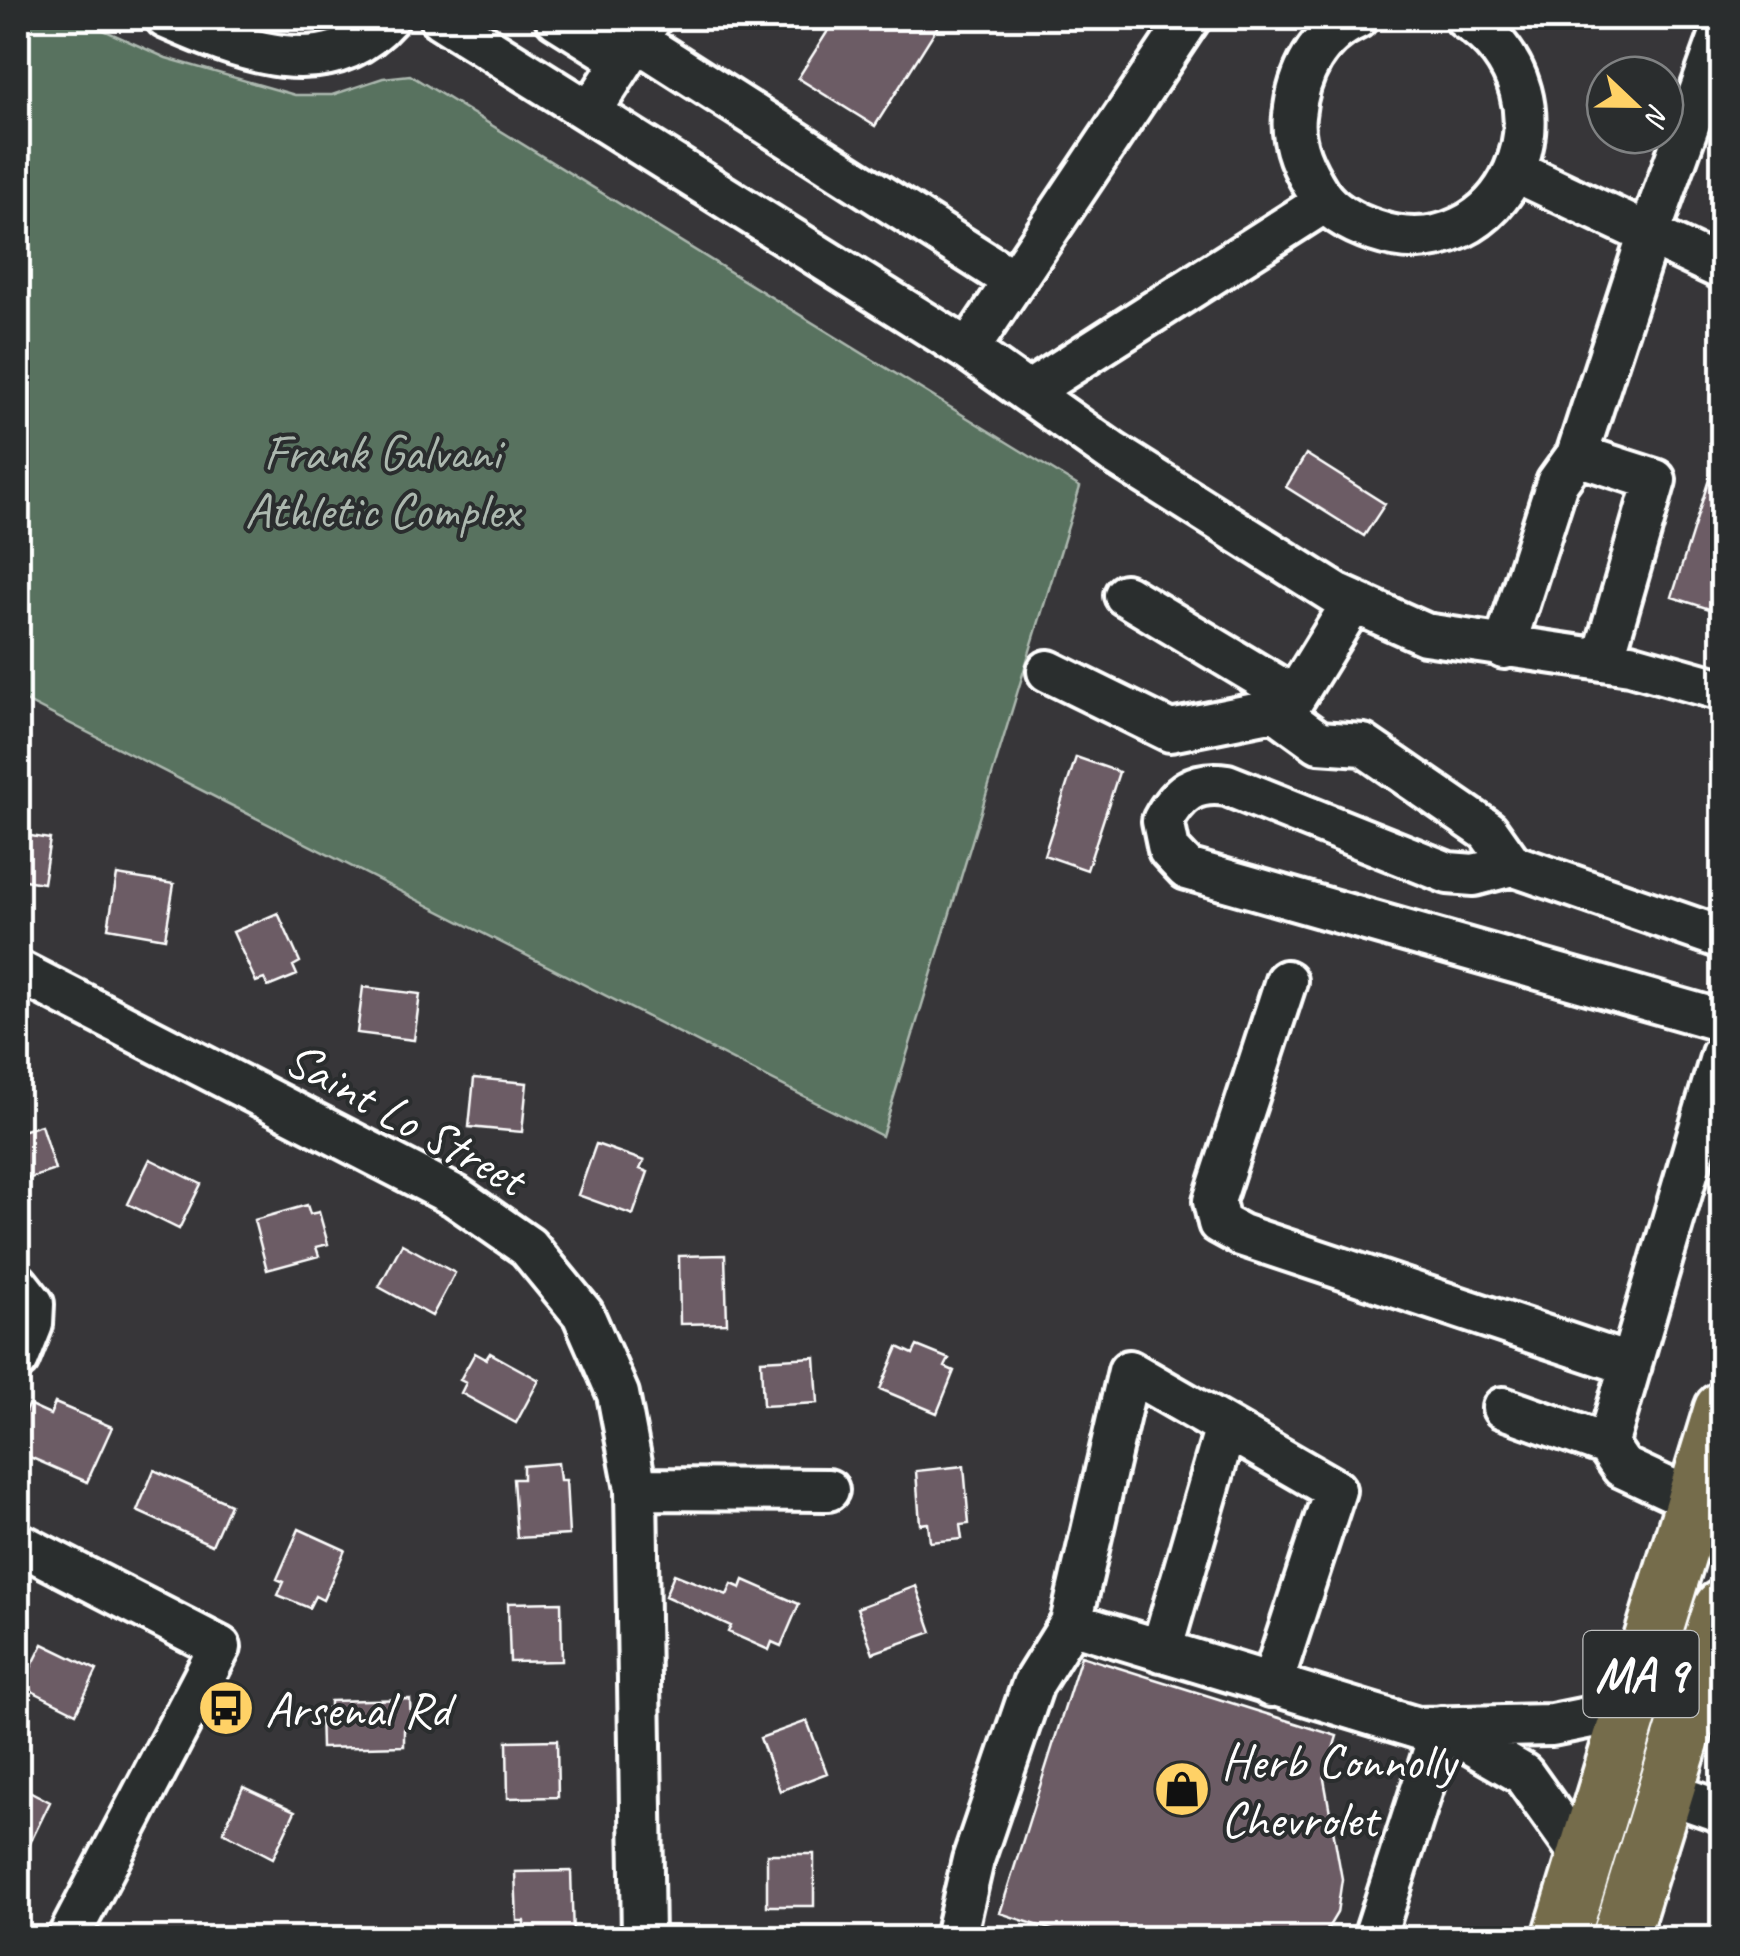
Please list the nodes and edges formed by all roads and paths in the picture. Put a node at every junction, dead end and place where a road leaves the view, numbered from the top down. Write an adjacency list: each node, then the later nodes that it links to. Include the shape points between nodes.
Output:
1 (166, 18): 2 (street, via 299,58 348,51)
2 (388, 18)
3 (440, 18): 10 (street)
4 (556, 18): 9 (street)
5 (1190, 18): 15 (street)
6 (1356, 18): 12 (street, via 1314,52 1297,88 1292,128 1302,168)
7 (1465, 18): 11 (street, via 1488,32 1512,62 1525,97 1526,135)
8 (1722, 31): 13 (street)
9 (637, 39): 10 (street); 15 (street)
10 (591, 111): 16 (street)
11 (1515, 171): 12 (street, via 1494,202 1464,225 1428,236 1390,236 1354,224); 13 (street)
12 (1324, 202): 17 (street)
13 (1648, 236): 14 (street); 18 (street)
14 (1722, 269)
15 (1014, 282): 16 (street)
16 (968, 350): 17 (street)
17 (1028, 392): 20 (street)
18 (1577, 456): 21 (street, via 1557,482); 22 (street, via 1655,480)
19 (1124, 594): 25 (street, via 1278,687)
20 (1354, 602): 21 (street, via 1425,634); 25 (street)
21 (1504, 648): 22 (street)
22 (1604, 660): 24 (street)
23 (1048, 671): 25 (street, via 1170,731)
24 (1722, 690)
25 (1279, 713): 26 (street, via 1319,742 1362,745 1488,831)
26 (1512, 865): 27 (street); 30 (street, via 1474,875 1448,873 1205,782 1176,796 1163,821 1169,850 1188,869)
27 (1722, 938)
28 (18, 971): 39 (street, Saint Lo Street, via 455,1196 528,1247 583,1314 602,1353 618,1394)
29 (1286, 981): 34 (street, via 1214,1201 1219,1222 1241,1235)
30 (1722, 1021)
31 (1722, 1054): 34 (street)
32 (18, 1285): 33 (street, via 33,1304)
33 (18, 1359)
34 (1631, 1365): 38 (street)
35 (1502, 1408): 38 (street)
36 (1722, 1410): 41 (highway, MA 9)
37 (1226, 1427): 44 (street, via 1129,1372); 45 (street); 46 (street, via 1335,1490)
38 (1607, 1445): 41 (street, via 1622,1467)
39 (636, 1489): 40 (street); 53 (street, Saint Lo Street)
40 (828, 1490)
41 (1694, 1501): 47 (highway, MA 9)
42 (18, 1543): 52 (street, via 220,1647)
43 (1722, 1608): 49 (highway, MA 9)
44 (1071, 1623): 45 (street); 54 (street, via 1033,1684 973,1860)
45 (1161, 1652): 46 (street)
46 (1271, 1686): 48 (street, via 1382,1720)
47 (1631, 1709): 48 (street, via 1552,1724); 51 (highway, MA 9)
48 (1442, 1728): 51 (street, via 1523,1774); 55 (street)
49 (1665, 1792): 50 (street); 57 (highway, MA 9)
50 (1722, 1812)
51 (1584, 1861): 56 (highway, MA 9)
52 (68, 1938)
53 (643, 1938)
54 (955, 1938)
55 (1374, 1938)
56 (1560, 1938)
57 (1623, 1938)

